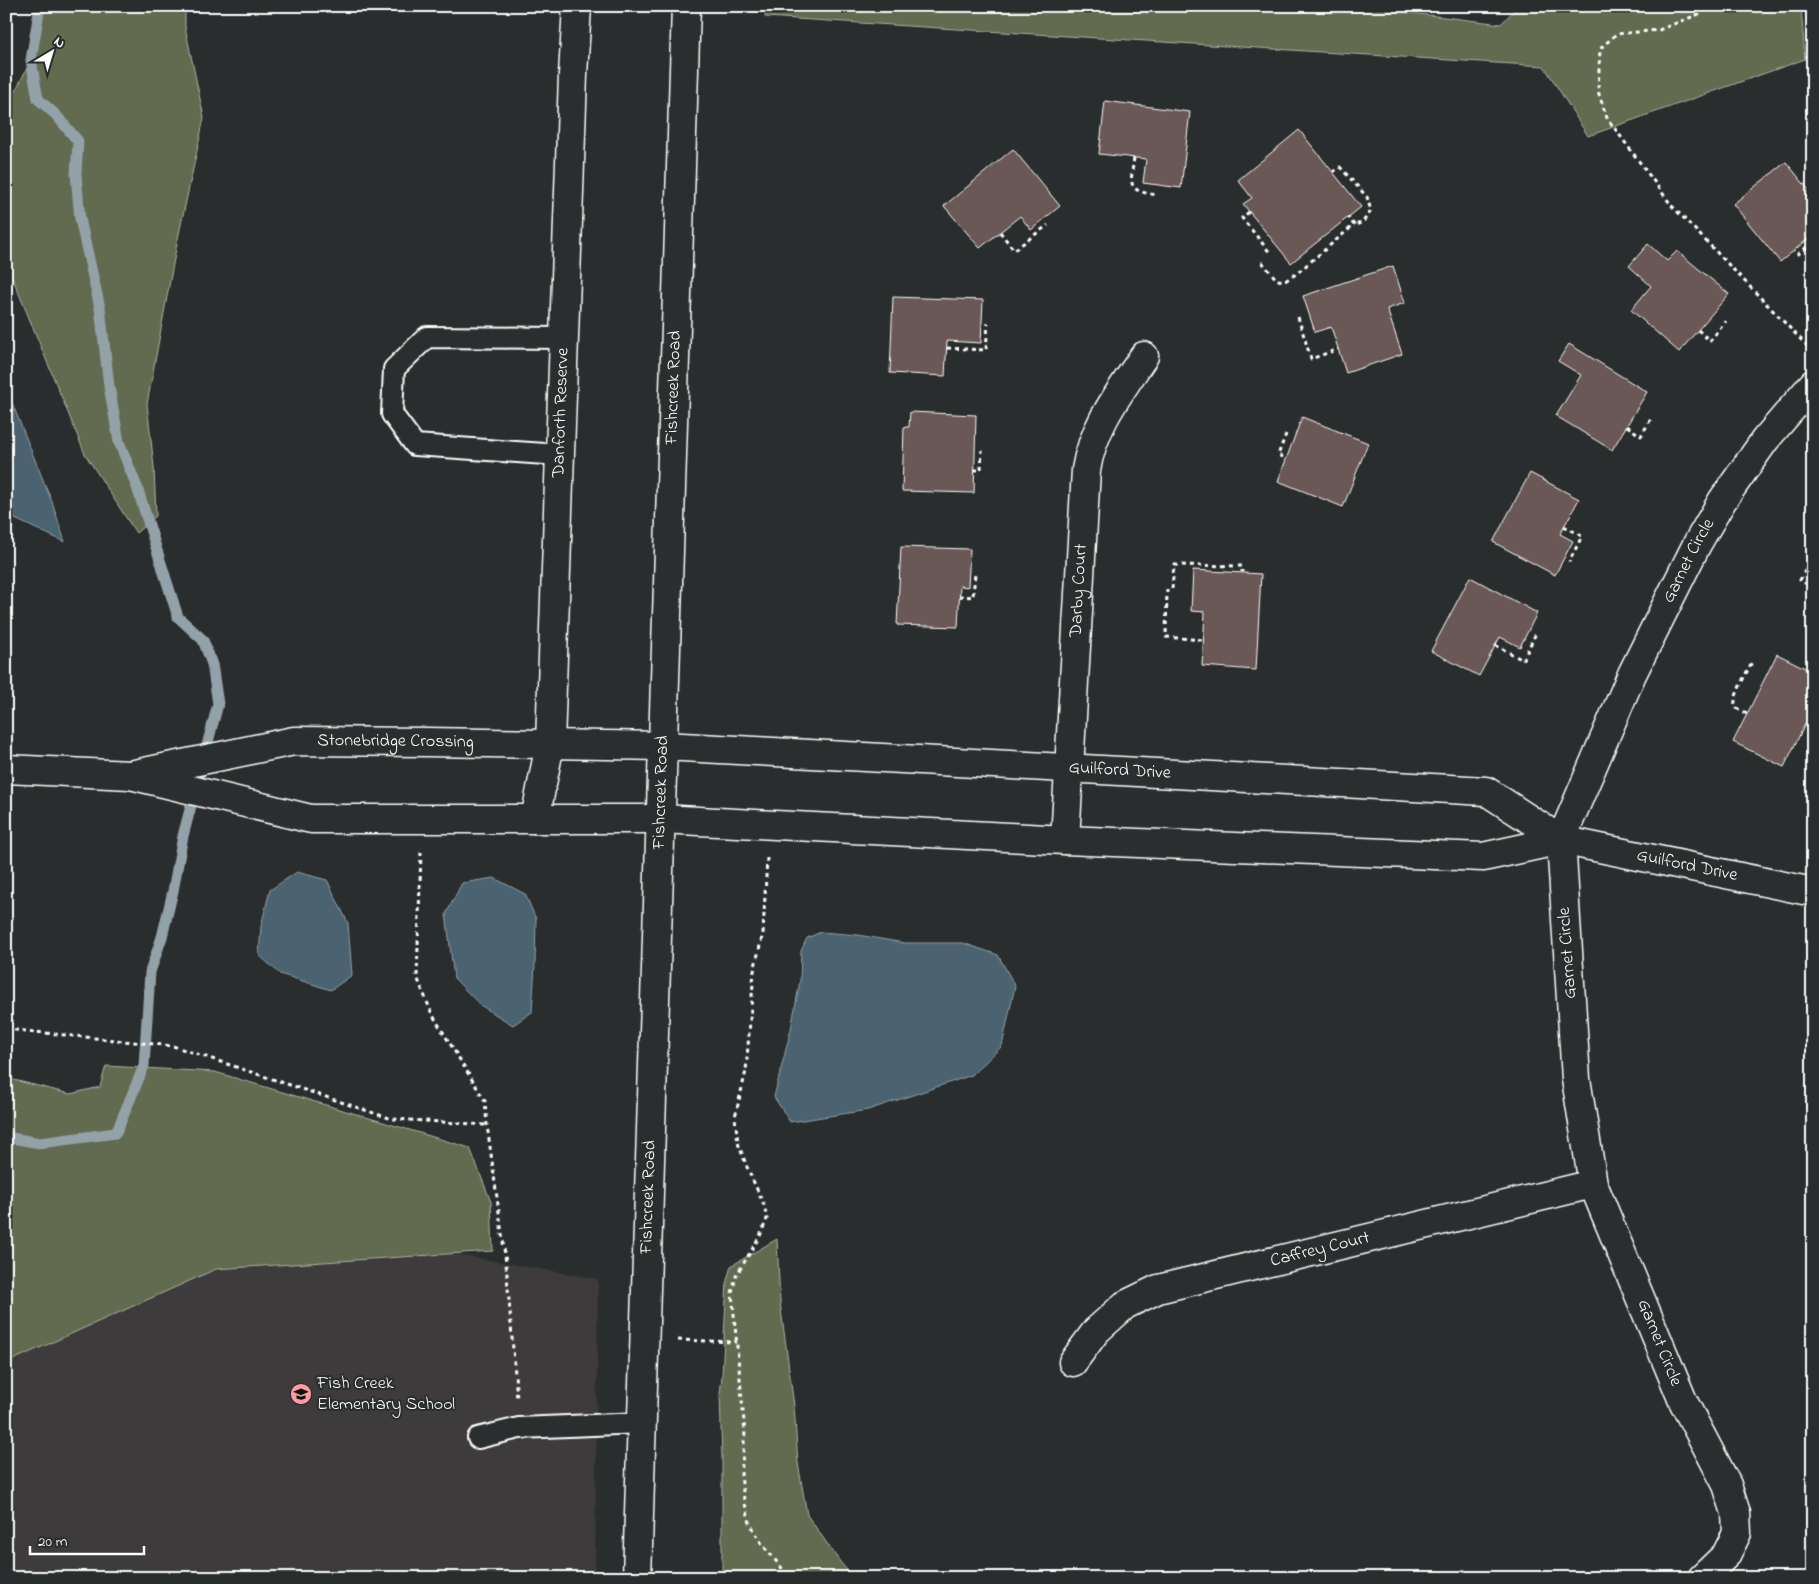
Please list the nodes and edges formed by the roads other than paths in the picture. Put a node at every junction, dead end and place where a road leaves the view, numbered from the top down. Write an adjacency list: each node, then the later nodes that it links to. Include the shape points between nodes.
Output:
1 (577, 6): 3 (street, Danforth Reserve)
2 (686, 6): 8 (street, Fishcreek Road)
3 (564, 338): 6 (street, Danforth Reserve); 6 (lane, via 427,337 394,368 392,414 415,445)
4 (1144, 356): 9 (street, Darby Court, via 1107,411 1089,452)
5 (1813, 384): 15 (street, Garnet Circle, via 1765,440 1722,501 1697,544 1632,674)
6 (560, 455): 7 (street, Danforth Reserve)
7 (550, 744): 8 (street, Stonebridge Crossing); 11 (street, Stonebridge Crossing, via 294,741 230,754); 12 (street, Danforth Reserve)
8 (664, 746): 9 (street, Guilford Drive); 13 (street, Fishcreek Road)
9 (1070, 768): 14 (street, Darby Court); 15 (street, Guilford Drive, via 1486,791)
10 (6, 769): 11 (street, Stonebridge Crossing, via 130,776)
11 (173, 775): 12 (street, Stonebridge Crossing, via 220,797 311,819)
12 (535, 819): 13 (street, Stonebridge Crossing)
13 (661, 819): 14 (street, Guilford Drive); 19 (street, Fishcreek Road)
14 (1065, 840): 15 (street, Guilford Drive, via 1483,857)
15 (1560, 840): 16 (street, Guilford Drive); 17 (street, Garnet Circle, via 1576,1079)
16 (1813, 892)
17 (1593, 1184): 18 (street, Caffrey Court, via 1158,1289 1125,1305 1096,1331); 22 (street, Garnet Circle, via 1683,1401 1727,1485 1736,1513 1737,1533 1726,1555)
18 (1073, 1362)
19 (642, 1423): 20 (lane, via 519,1428); 21 (street, Fishcreek Road)
20 (478, 1438)
21 (637, 1578)
22 (1702, 1578)

